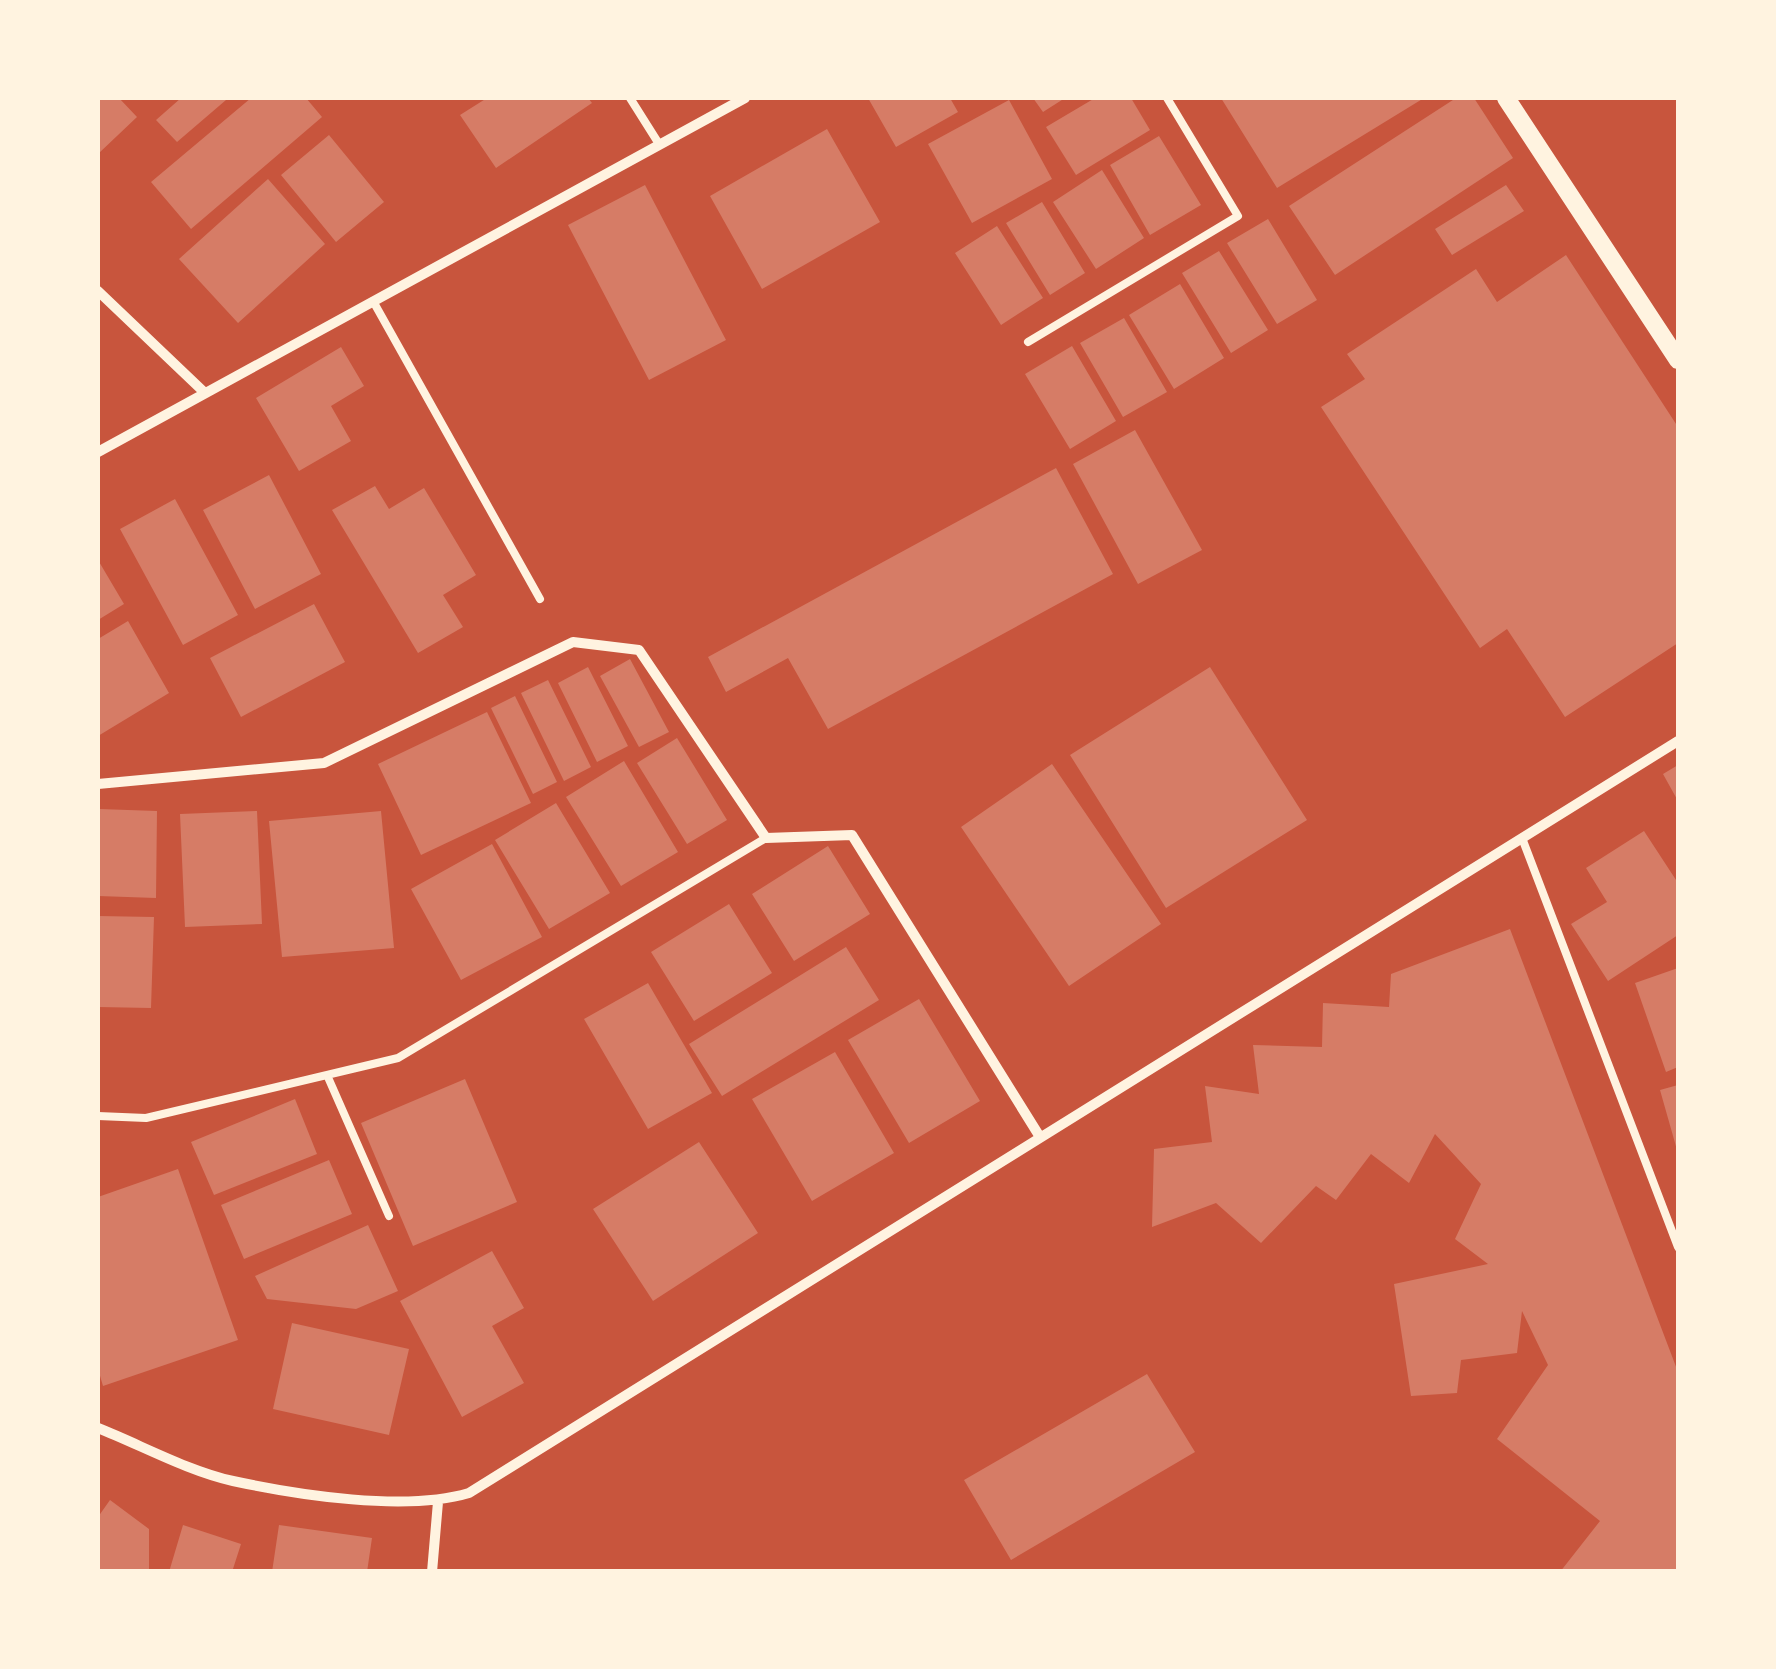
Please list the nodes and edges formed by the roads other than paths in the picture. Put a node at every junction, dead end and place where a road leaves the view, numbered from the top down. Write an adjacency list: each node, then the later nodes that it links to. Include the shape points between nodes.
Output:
1 (630, 98): 5 (lane)
2 (745, 98): 5 (street)
3 (1168, 98): 8 (lane, via 1238,216)
4 (1506, 98): 9 (street)
5 (659, 144): 7 (street)
6 (98, 291): 10 (street)
7 (374, 301): 10 (street); 12 (lane)
8 (1028, 342)
9 (1678, 360)
10 (205, 393): 11 (street)
11 (98, 452)
12 (540, 598)
13 (1678, 742): 16 (street)
14 (98, 784): 15 (street, via 324,763 573,642 640,650)
15 (766, 838): 17 (lane, via 398,1058); 19 (street, via 852,835)
16 (1522, 838): 19 (street); 21 (lane)
17 (327, 1075): 18 (lane, via 146,1118); 20 (lane)
18 (98, 1116)
19 (1040, 1137): 23 (street, via 469,1493)
20 (390, 1216)
21 (1678, 1247)
22 (98, 1428): 23 (street, via 231,1481)
23 (438, 1502): 24 (street)
24 (432, 1572)

